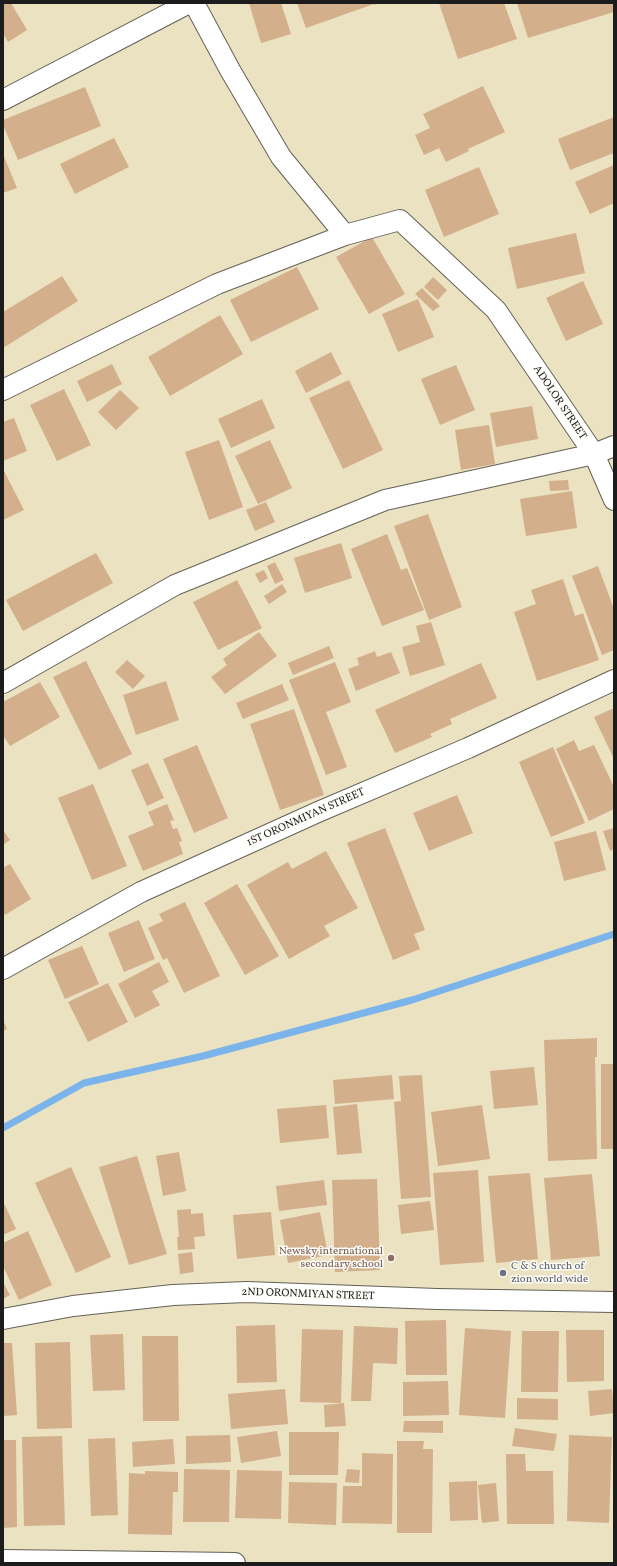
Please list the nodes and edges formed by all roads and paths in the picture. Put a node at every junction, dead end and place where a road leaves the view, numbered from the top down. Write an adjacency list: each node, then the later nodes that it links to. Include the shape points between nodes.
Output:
1 (189, 3): 3 (street)
2 (194, 3): 4 (street, via 281,157)
3 (3, 100)
4 (345, 235): 5 (street, via 217,284); 7 (street, ADOLOR STREET, via 400,220 496,310)
5 (3, 390)
6 (614, 446): 7 (street)
7 (594, 454): 8 (street, ADOLOR STREET); 10 (street, via 385,500 175,585)
8 (614, 500)
9 (614, 680): 11 (street, 1ST ORONMIYAN STREET, via 468,748 318,812 142,892)
10 (3, 683)
11 (3, 969)
12 (614, 1302): 13 (street, 2ND ORONMIYAN STREET, via 239,1292 173,1295 73,1306)
13 (3, 1319)
14 (3, 1560): 15 (street)
15 (235, 1563)

